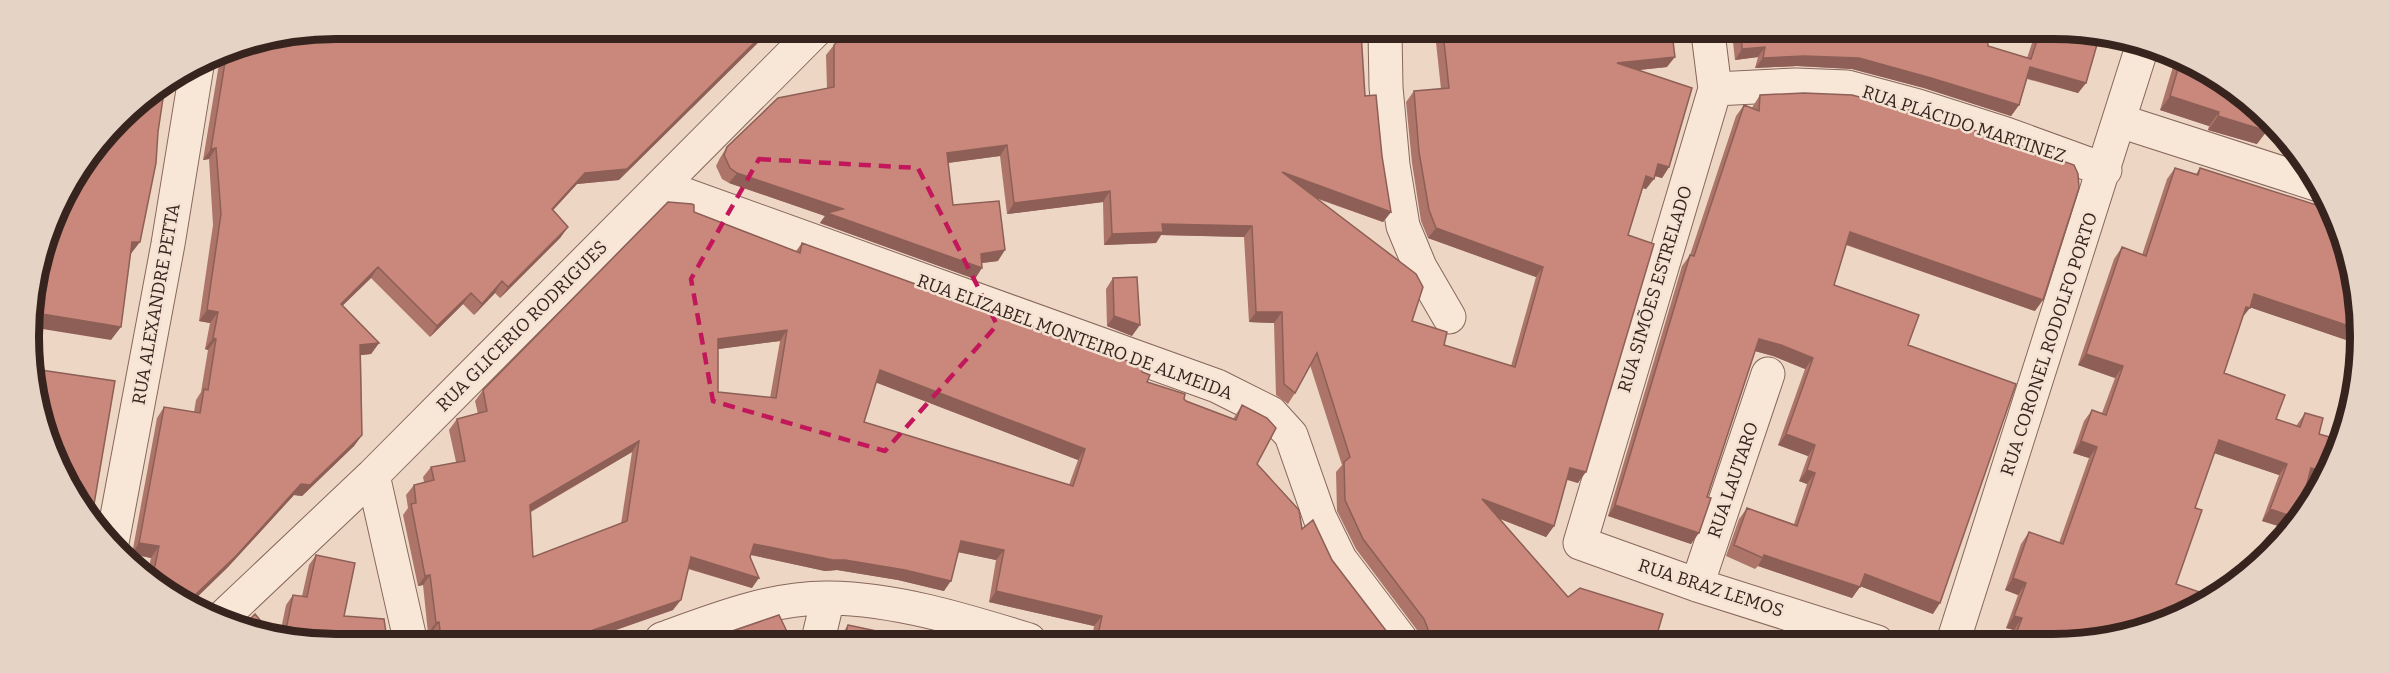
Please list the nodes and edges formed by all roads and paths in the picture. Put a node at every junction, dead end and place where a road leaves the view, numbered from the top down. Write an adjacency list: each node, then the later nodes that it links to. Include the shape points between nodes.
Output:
1 (807, 39): 10 (street, RUA GLICERIO RODRIGUES)
2 (1385, 39): 11 (street, via 1393,165 1403,226 1420,267)
3 (1709, 39): 6 (street, RUA SIMÕES ESTRELADO)
4 (2140, 53): 7 (street, RUA CORONEL RODOLFO PORTO)
5 (196, 75): 14 (street, RUA ALEXANDRE PETTA)
6 (1715, 89): 8 (street, RUA PLÁCIDO MARTINEZ, via 1847,87 1984,127); 15 (street, RUA SIMÕES ESTRELADO)
7 (2120, 121): 8 (street, RUA CORONEL RODOLFO PORTO); 9 (street)
8 (2105, 170): 25 (street, RUA CORONEL RODOLFO PORTO)
9 (2306, 181)
10 (661, 186): 13 (street, RUA GLICERIO RODRIGUES); 23 (street, RUA ELIZABEL MONTEIRO DE ALMEIDA, via 1216,386 1271,413 1291,435 1320,518 1340,559)
11 (1449, 317)
12 (1768, 374): 16 (street, RUA LAUTARO)
13 (373, 475): 18 (street, RUA GLICERIO RODRIGUES); 19 (street)
14 (114, 534)
15 (1580, 543): 16 (street, RUA BRAZ LEMOS)
16 (1697, 585): 24 (street, RUA BRAZ LEMOS)
17 (828, 598): 20 (street, via 780,603); 21 (street); 22 (street, via 893,604)
18 (227, 613)
19 (409, 634)
20 (676, 634)
21 (819, 634)
22 (1010, 634)
23 (1397, 634)
24 (1852, 634)
25 (1956, 634)

